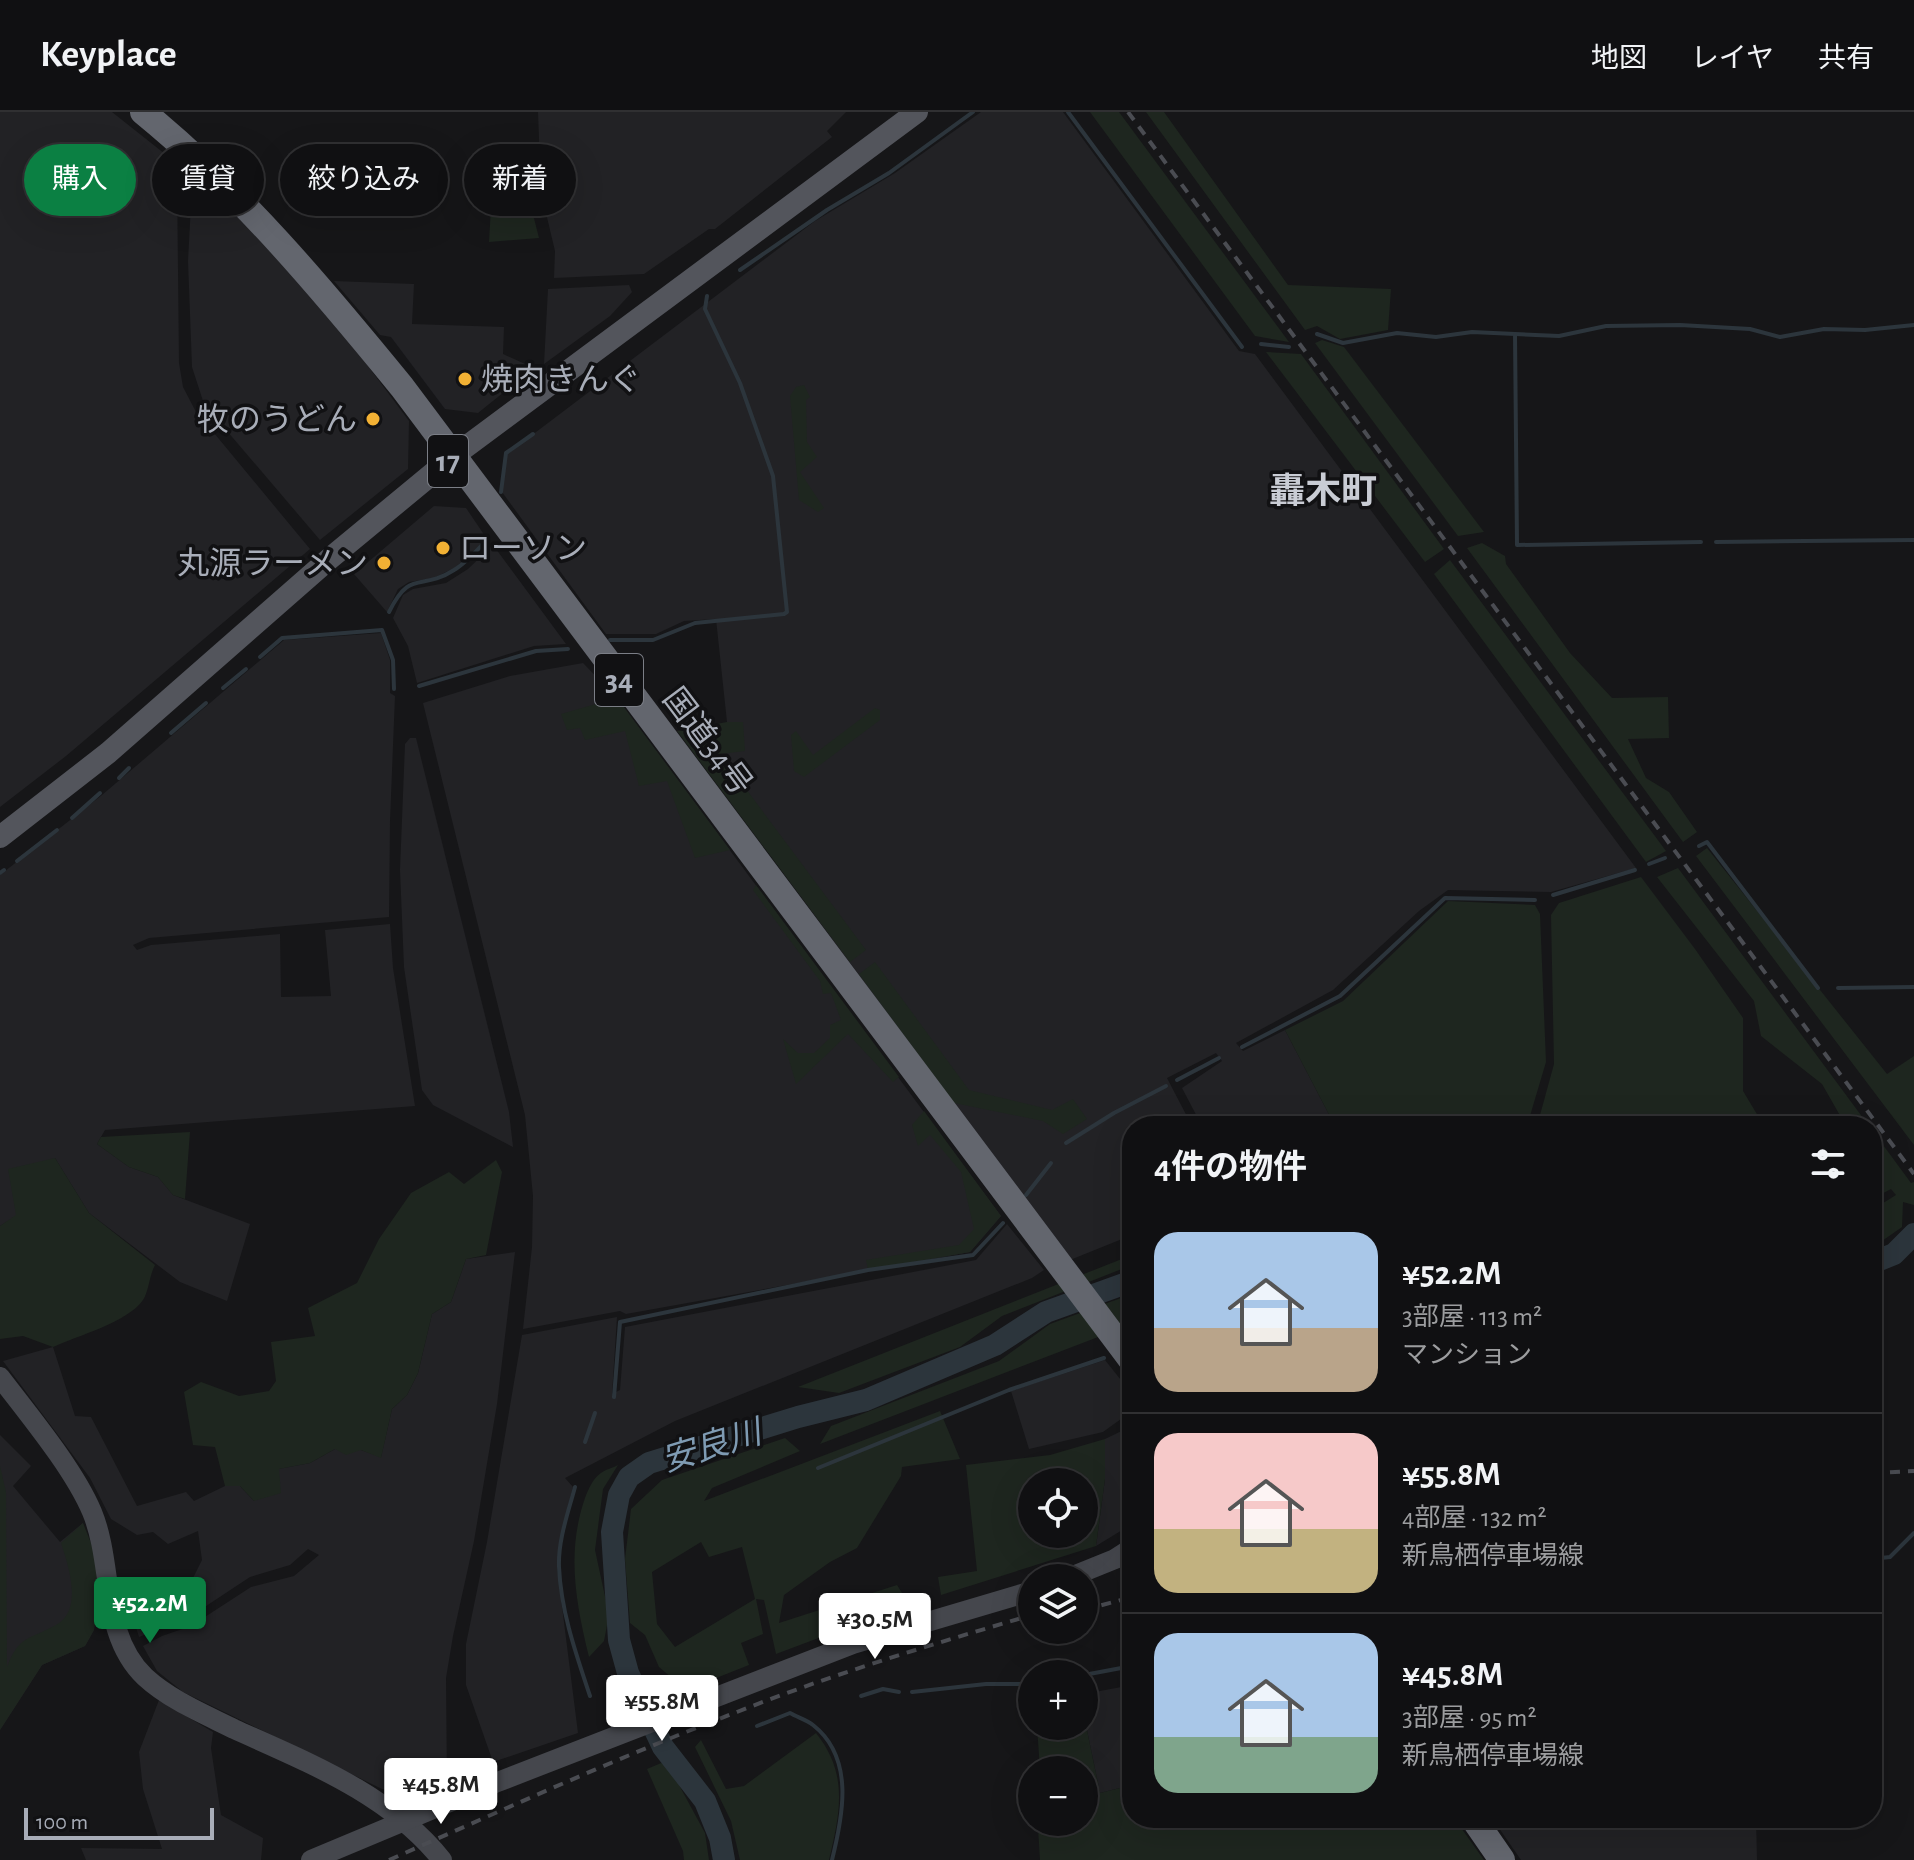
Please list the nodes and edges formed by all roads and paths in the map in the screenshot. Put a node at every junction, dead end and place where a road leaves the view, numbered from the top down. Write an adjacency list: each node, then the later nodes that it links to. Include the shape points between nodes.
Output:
1 (143, 112): 3 (highway, 国道34号 / 34, via 194,156 317,282)
2 (917, 112): 3 (main road, 17)
3 (455, 455): 4 (main road, 17, via 108,753); 5 (highway, 国道34号 / 34)
4 (0, 837)
5 (1122, 1347)
6 (0, 1377): 10 (main road, via 91,1510 102,1543 112,1615 124,1646 145,1676 189,1707 376,1798)
7 (1122, 1554): 8 (main road)
8 (1098, 1566)
9 (1018, 1595): 10 (main road, via 853,1644)
10 (406, 1822): 12 (main road); 13 (main road)
11 (1480, 1828): 14 (highway)
12 (311, 1860)
13 (442, 1860)
14 (1502, 1860)

